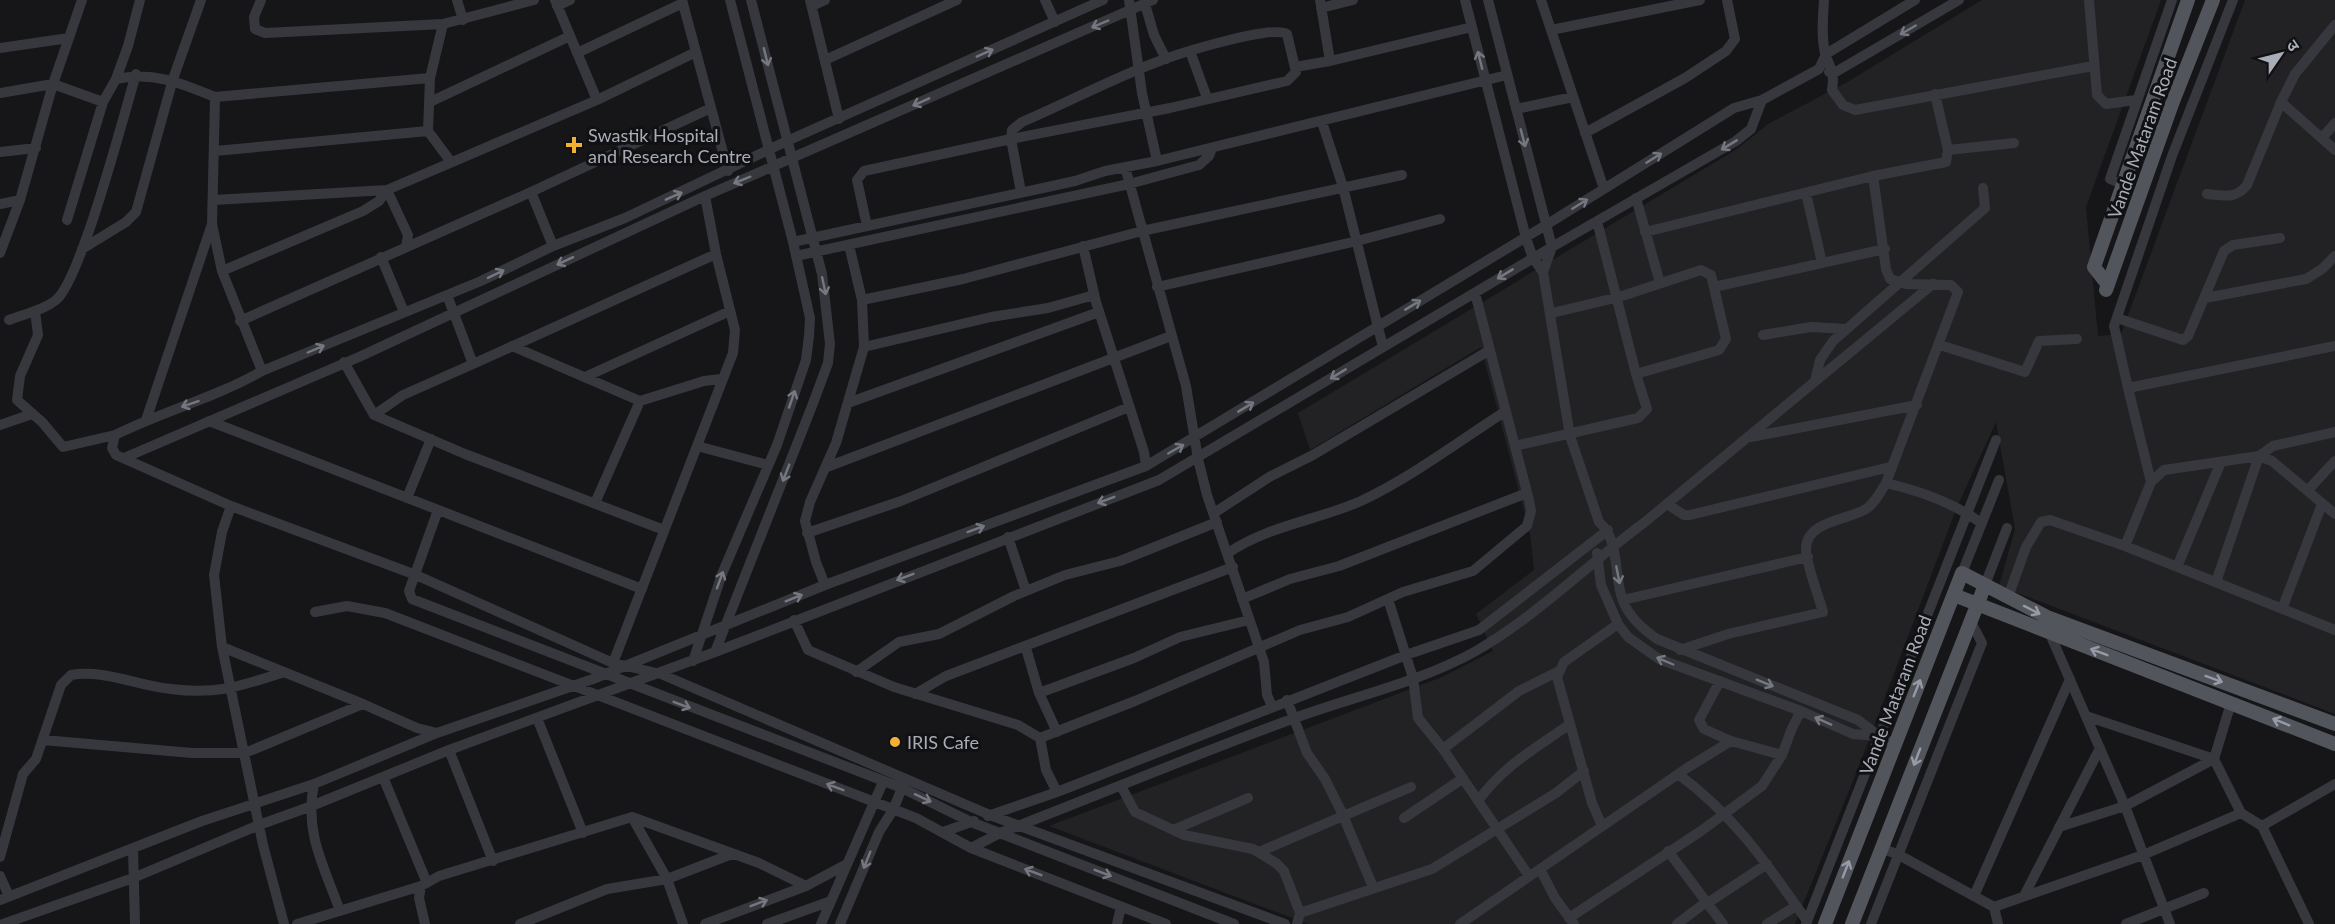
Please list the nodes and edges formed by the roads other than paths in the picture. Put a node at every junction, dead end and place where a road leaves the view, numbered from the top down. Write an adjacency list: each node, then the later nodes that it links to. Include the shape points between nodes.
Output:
1 (82, 0): 41 (street)
2 (140, 0): 58 (street)
3 (201, 0): 59 (street)
4 (261, 0): 36 (street, via 253,23 255,29 265,33)
5 (457, 0): 34 (street)
6 (534, 0): 34 (street)
7 (570, 0): 30 (street)
8 (730, 0): 87 (street)
9 (752, 0): 83 (street, one-way to 83)
10 (825, 0): 31 (street)
11 (957, 0): 48 (street)
12 (1045, 0): 35 (street)
13 (1103, 0): 35 (street)
14 (1353, 0): 32 (street)
15 (1465, 0): 38 (street)
16 (1488, 0): 56 (street)
17 (1541, 0): 39 (street)
18 (1700, 0): 39 (street)
19 (1727, 0): 80 (street, via 1735,39 1726,51)
20 (1824, 0): 46 (street)
21 (1915, 0): 46 (street)
22 (1959, 0): 54 (street, one-way to 54)
23 (2089, 0): 50 (street)
24 (2172, 0): 69 (street)
25 (2188, 0): 101 (main road, Vande Mataram Road)
26 (2214, 0): 150 (main road, Vande Mataram Road, via 2172,104)
27 (2233, 0): 157 (street, via 2172,156)
28 (682, 2): 44 (street); 45 (street)
29 (1149, 2): 33 (street); 47 (street, via 1154,35)
30 (556, 3): 40 (street)
31 (811, 3): 48 (street)
32 (1320, 4): 49 (street)
33 (1130, 5): 52 (street); 92 (street, one-way to 92)
34 (463, 20): 36 (street)
35 (1056, 22): 76 (street, one-way to 35)
36 (443, 24): 57 (street)
37 (2335, 25): 72 (street, via 2295,74)
38 (1472, 27): 49 (street); 60 (street, one-way to 38)
39 (1551, 30): 65 (street)
40 (570, 36): 45 (street); 71 (street)
41 (69, 38): 42 (street); 61 (street)
42 (0, 48)
43 (1190, 51): 47 (street); 51 (street, via 1282,31 1289,39); 66 (street)
44 (696, 52): 67 (street); 73 (street)
45 (577, 53): 67 (street)
46 (1826, 54): 53 (street); 54 (street)
47 (1166, 59): 52 (street)
48 (825, 60): 76 (street)
49 (1330, 62): 51 (street)
50 (2092, 66): 63 (street); 69 (street, via 2101,101 2106,104)
51 (1295, 67): 66 (street, via 1295,74 1287,81)
52 (1141, 69): 75 (street); 82 (street, via 1022,122 1012,130)
53 (1819, 69): 54 (street); 68 (street)
54 (1834, 73): 63 (street, via 1832,90 1837,100 1855,110)
55 (136, 75): 58 (street); 59 (street); 133 (street)
56 (1507, 75): 60 (street); 74 (street)
57 (430, 78): 64 (street); 71 (street)
58 (116, 79): 70 (street)
59 (173, 79): 64 (street); 133 (street, via 136,212)
60 (1485, 83): 77 (street); 124 (street)
61 (53, 84): 62 (street); 70 (street); 85 (street)
62 (0, 93)
63 (1935, 94): 88 (street)
64 (215, 97): 90 (street)
65 (1573, 97): 74 (street); 80 (street)
66 (1207, 98): 75 (street)
67 (597, 100): 94 (street)
68 (1762, 100): 104 (street, one-way to 68, via 1734,108); 111 (street, one-way to 111, via 1751,129 1736,141)
69 (2136, 100): 101 (street, via 2110,179)
70 (103, 102): 116 (street)
71 (430, 102): 79 (street)
72 (2281, 102): 81 (street); 109 (street, via 2241,193)
73 (711, 108): 97 (street); 106 (street)
74 (1516, 109): 119 (street, one-way to 119)
75 (1146, 112): 82 (street); 93 (street)
76 (838, 119): 83 (street)
77 (1322, 122): 86 (street); 102 (street)
78 (2335, 123): 81 (street)
79 (428, 131): 90 (street); 94 (street)
80 (1585, 133): 104 (street)
81 (2322, 138): 89 (street)
82 (1011, 140): 107 (street); 120 (street, via 864,171 857,180)
83 (787, 141): 87 (street); 92 (street)
84 (2014, 143): 88 (street)
85 (36, 148): 91 (street); 112 (street)
86 (1212, 148): 93 (street); 100 (street, via 1199,165)
87 (768, 150): 95 (street); 97 (street)
88 (1948, 150): 99 (street, via 1941,165)
89 (2335, 150)
90 (215, 151): 113 (street)
91 (0, 152)
92 (790, 159): 95 (street); 123 (street)
93 (1157, 161): 96 (street)
94 (450, 162): 105 (street)
95 (774, 167): 110 (street, one-way to 110); 127 (street)
96 (1125, 167): 100 (street); 107 (street)
97 (728, 171): 129 (street, one-way to 97)
98 (1402, 175): 102 (street)
99 (1873, 176): 108 (street); 134 (street)
100 (1129, 184): 121 (street); 128 (street)
101 (2122, 184): 150 (main road, Vande Mataram Road, via 2094,267)
102 (1343, 187): 121 (street); 126 (street)
103 (1983, 188): 146 (street, via 1984,208)
104 (1604, 189): 119 (street, one-way to 104)
105 (387, 190): 113 (street); 131 (street, via 408,235); 143 (street, via 379,201 363,211)
106 (531, 192): 129 (street); 131 (street)
107 (1021, 192): 120 (street)
108 (1806, 193): 122 (street); 142 (street)
109 (2207, 194)
110 (705, 195): 137 (street); 162 (street, one-way to 162)
111 (1636, 198): 117 (street); 122 (street)
112 (20, 200): 114 (street); 135 (street)
113 (214, 200): 118 (street)
114 (0, 204)
115 (1440, 219): 126 (street)
116 (67, 220)
117 (1597, 221): 132 (street); 154 (street)
118 (212, 224): 143 (street); 196 (street)
119 (1546, 225): 124 (street); 132 (street)
120 (867, 226): 123 (street)
121 (1142, 231): 130 (street); 148 (street)
122 (1645, 232): 145 (street)
123 (812, 238): 127 (street); 136 (street)
124 (1526, 238): 141 (street); 167 (street, one-way to 124)
125 (2280, 238): 155 (street, via 2233,245 2224,251)
126 (1357, 241): 148 (street); 167 (street)
127 (793, 242): 138 (street)
128 (849, 245): 136 (street); 156 (street)
129 (553, 246): 152 (street, one-way to 129)
130 (1083, 246): 153 (street); 156 (street, via 963,279)
131 (406, 247): 140 (street)
132 (1552, 247): 141 (street); 144 (street)
133 (82, 249): 158 (street, via 63,294)
134 (1885, 249): 142 (street); 146 (street, via 1890,279)
135 (0, 253)
136 (816, 253): 138 (street); 265 (street, one-way to 265, via 827,300 828,363)
137 (716, 254): 159 (street); 174 (street)
138 (796, 256): 213 (street, one-way to 138, via 806,360 810,318)
139 (2335, 256): 155 (street, via 2306,279)
140 (381, 257): 160 (street); 166 (street)
141 (1533, 258): 144 (street); 151 (street, one-way to 151)
142 (1822, 263): 149 (street)
143 (222, 272): 166 (street)
144 (1543, 272): 163 (street)
145 (1660, 283): 149 (street, via 1701,270 1711,275); 154 (street)
146 (1899, 283): 147 (street); 168 (street)
147 (1933, 284): 172 (street, via 1951,285 1958,292); 185 (street)
148 (1157, 287): 170 (street)
149 (1714, 287): 182 (street, via 1724,345 1719,350)
150 (2107, 287): 157 (street)
151 (1475, 293): 175 (street); 177 (street)
152 (447, 295): 160 (street); 162 (street)
153 (1094, 295): 161 (street); 176 (street)
154 (1619, 297): 163 (street); 182 (street)
155 (2205, 298): 164 (street, via 2183,340)
156 (862, 300): 176 (street)
157 (2123, 301): 164 (street)
158 (35, 310): 165 (street); 194 (street, via 38,335 20,376 16,396 19,404)
159 (730, 311): 183 (street); 184 (street, via 735,330 733,353)
160 (404, 312): 181 (street, one-way to 160)
161 (1099, 312): 178 (street); 189 (street)
162 (453, 313): 179 (street); 180 (street)
163 (1552, 313): 201 (street)
164 (2117, 318): 186 (street, via 2115,334)
165 (9, 320)
166 (240, 321): 181 (street)
167 (1378, 326): 175 (street); 202 (street, one-way to 167)
168 (1846, 329): 169 (street, via 1818,326); 185 (street, via 1824,350)
169 (1763, 334)
170 (1171, 336): 178 (street); 202 (street)
171 (2077, 339): 172 (street, via 2039,341 2025,372)
172 (1940, 345): 190 (street)
173 (2335, 345): 186 (street)
174 (512, 346): 180 (street); 183 (street)
175 (1383, 347): 210 (street, one-way to 210)
176 (864, 348): 189 (street)
177 (1490, 350): 193 (street); 230 (street, via 1314,455 1271,476)
178 (1113, 357): 191 (street); 215 (street)
179 (344, 362): 192 (street); 195 (street)
180 (472, 364): 195 (street, via 403,396)
181 (262, 371): 187 (street)
182 (1636, 374): 201 (street, via 1647,409 1645,414)
183 (585, 377): 188 (street)
184 (721, 379): 188 (street); 206 (street)
185 (1815, 381): 203 (street)
186 (2128, 388): 218 (street)
187 (228, 390): 192 (street); 196 (street, one-way to 196)
188 (640, 401): 223 (street)
189 (848, 403): 215 (street)
190 (1917, 405): 203 (street); 216 (street)
191 (1129, 407): 214 (street); 236 (street, via 901,501)
192 (235, 410): 197 (street)
193 (1506, 411): 207 (street); 241 (street, via 1377,493 1337,512 1247,540)
194 (32, 414): 198 (street); 200 (street, via 63,447)
195 (374, 415): 204 (street)
196 (146, 420): 200 (street)
197 (209, 421): 209 (street); 222 (street)
198 (0, 424)
199 (2335, 432): 208 (street, via 2273,446)
200 (115, 435): 209 (street, via 112,448)
201 (1569, 436): 207 (street); 231 (street)
202 (1196, 437): 210 (street); 214 (street, one-way to 202)
203 (1748, 437): 224 (street)
204 (431, 439): 222 (street); 223 (street)
205 (1996, 440): 228 (street)
206 (697, 446): 213 (street); 234 (street)
207 (1515, 446): 221 (street)
208 (2259, 456): 212 (street); 220 (street); 248 (street)
209 (124, 458): 226 (street)
210 (1198, 459): 230 (street); 237 (street, one-way to 237, via 1159,480)
211 (2335, 461): 220 (street)
212 (2220, 462): 218 (street, via 2164,470); 245 (street)
213 (768, 465): 268 (street, one-way to 213)
214 (1146, 466): 249 (street, one-way to 214)
215 (827, 467): 236 (street, via 810,502 805,521)
216 (1890, 467): 219 (street); 224 (street, via 1690,515)
217 (1999, 480): 232 (street, Vande Mataram Road)
218 (2151, 482): 240 (street)
219 (1886, 483): 228 (street, via 1919,491); 243 (street, via 1865,510 1815,530 1806,548)
220 (2308, 489): 225 (street)
221 (1527, 493): 255 (street); 256 (street, via 1531,511 1527,526 1473,571)
222 (406, 498): 227 (street)
223 (595, 503): 234 (street)
224 (1667, 504): 239 (street)
225 (2322, 504): 229 (street); 259 (street)
226 (231, 506): 247 (street); 269 (street, via 214,575)
227 (438, 510): 247 (street); 251 (street)
228 (1968, 514): 232 (street); 304 (street)
229 (2335, 514)
230 (1215, 518): 241 (street); 252 (street, via 1130,558 1065,575)
231 (1599, 522): 235 (street); 238 (street)
232 (1981, 523): 246 (street, Vande Mataram Road)
233 (2007, 528): 250 (street)
234 (664, 530): 251 (street)
235 (1608, 530): 238 (street); 239 (street)
236 (807, 533): 249 (street)
237 (1008, 537): 252 (street); 261 (street, one-way to 261)
238 (1592, 542): 242 (street); 274 (street, via 1479,630)
239 (1612, 546): 242 (street); 257 (street, one-way to 257)
240 (2125, 546): 245 (street); 254 (street, via 2050,520 2041,522 2026,547)
241 (1228, 553): 244 (street)
242 (1599, 557): 264 (street, via 1601,585); 283 (street, via 1581,576 1473,653)
243 (1808, 557): 257 (street); 272 (street, via 1823,612 1728,634)
244 (1233, 567): 255 (street); 270 (street)
245 (2177, 567): 248 (street)
246 (1962, 573): 250 (main road); 253 (main road, Vande Mataram Road)
247 (417, 575): 276 (street); 281 (street, via 409,591 412,599)
248 (2216, 582): 259 (street)
249 (825, 585): 265 (street, one-way to 249)
250 (1985, 585): 254 (main road); 258 (main road)
251 (642, 589): 276 (street)
252 (1026, 591): 280 (street, via 939,634 899,642)
253 (1954, 595): 258 (main road); 308 (main road, Vande Mataram Road, one-way to 253)
254 (2008, 597): 301 (main road, one-way to 301, via 2047,617)
255 (1242, 599): 262 (street)
256 (1388, 599): 271 (street); 274 (street)
257 (1623, 600): 272 (street, via 1641,628)
258 (1977, 605): 263 (main road); 267 (main road)
259 (2282, 609): 266 (street)
260 (315, 612): 287 (street, via 347,606 385,613)
261 (794, 620): 273 (street); 280 (street, via 808,650)
262 (1249, 620): 271 (street); 289 (street, via 1180,637)
263 (1971, 622): 352 (main road, one-way to 352); 357 (street, via 1982,643)
264 (1618, 624): 278 (street, via 1564,662); 285 (street, one-way to 264, via 1659,659 1628,637)
265 (723, 626): 268 (street); 273 (street)
266 (2335, 630)
267 (2050, 634): 284 (street); 293 (main road, one-way to 267)
268 (700, 635): 275 (street); 277 (street)
269 (222, 647): 279 (street); 288 (street)
270 (1026, 648): 289 (street); 291 (street, via 946,676)
271 (1259, 648): 295 (street); 302 (street)
272 (1680, 650): 304 (street, one-way to 304, via 1858,720)
273 (715, 652): 275 (street)
274 (1406, 655): 283 (street); 292 (street)
275 (693, 661): 282 (street)
276 (613, 663): 277 (street)
277 (625, 666): 281 (street); 282 (street)
278 (1559, 671): 300 (street, via 1557,677); 310 (street, via 1519,691)
279 (284, 672): 288 (street); 294 (street)
280 (856, 672): 291 (street)
281 (604, 674): 286 (street); 287 (street)
282 (661, 674): 286 (street); 336 (street)
283 (1413, 678): 299 (street); 310 (street, via 1418,718)
284 (2070, 680): 297 (street); 372 (street)
285 (1720, 681): 296 (street); 307 (street, via 1699,720 1704,729)
286 (628, 684): 290 (street); 320 (street, one-way to 320)
287 (571, 685): 290 (street); 303 (street)
288 (230, 690): 306 (street, via 170,689 88,674 71,675 61,685); 313 (street)
289 (1040, 693): 302 (street)
290 (598, 694): 298 (street); 329 (street, one-way to 290)
291 (915, 694): 305 (street, via 1018,725)
292 (1287, 700): 295 (street); 299 (street)
293 (2231, 703): 309 (main road, one-way to 293); 315 (street)
294 (363, 704): 303 (street); 313 (street)
295 (1272, 706): 326 (street)
296 (1801, 711): 304 (street, one-way to 296, via 1853,734); 314 (street)
297 (2086, 716): 311 (street); 315 (street)
298 (537, 718): 312 (street); 348 (street)
299 (1293, 718): 323 (street); 338 (street, via 1307,753)
300 (1570, 724): 316 (street); 328 (street, via 1515,761 1493,780)
301 (2335, 724)
302 (1057, 732): 305 (street)
303 (437, 733): 321 (street)
304 (1879, 736): 308 (street); 385 (street)
305 (1040, 738): 326 (street, via 1046,770)
306 (43, 740): 313 (street, via 192,753); 359 (street, via 36,759 23,774)
307 (1731, 741): 314 (street); 317 (street)
308 (1895, 744): 405 (main road, Vande Mataram Road, one-way to 308)
309 (2335, 744)
310 (1443, 748): 319 (street)
311 (2100, 748): 331 (street); 345 (street)
312 (449, 750): 318 (street); 360 (street)
313 (245, 753): 330 (street)
314 (1782, 756): 335 (street, via 1762,786)
315 (2214, 759): 331 (street); 334 (street)
316 (1584, 771): 343 (street); 346 (street)
317 (1678, 774): 335 (street); 343 (street)
318 (382, 777): 332 (street); 368 (street)
319 (1462, 779): 328 (street); 339 (street)
320 (882, 782): 324 (street); 329 (street)
321 (314, 784): 330 (street); 332 (street)
322 (2335, 784): 344 (street)
323 (1121, 786): 341 (street); 347 (street, via 1135,812)
324 (902, 788): 333 (street); 340 (street, one-way to 340)
325 (1411, 788): 338 (street)
326 (1057, 792): 336 (street)
327 (1248, 798): 347 (street)
328 (1478, 801): 346 (street)
329 (873, 802): 333 (street); 361 (street)
330 (256, 804): 342 (street); 353 (street)
331 (2126, 806): 345 (street); 358 (street)
332 (309, 807): 342 (street); 381 (street, via 313,836)
333 (893, 810): 349 (street); 396 (street, one-way to 396, via 879,832)
334 (2241, 813): 344 (street); 358 (street)
335 (1724, 814): 354 (street); 362 (street, via 1749,838)
336 (990, 815): 340 (street); 341 (street)
337 (632, 817): 348 (street); 356 (street); 367 (street)
338 (1344, 818): 355 (street); 370 (street)
339 (1404, 818)
340 (971, 822): 349 (street); 350 (street)
341 (1022, 824): 350 (street); 400 (street)
342 (259, 825): 366 (street); 388 (street)
343 (1602, 826): 363 (street)
344 (2262, 826): 384 (street)
345 (2059, 827): 373 (street)
346 (1497, 829): 365 (street); 370 (street, via 1432,869)
347 (1173, 830): 355 (street)
348 (583, 832): 360 (street)
349 (943, 832): 351 (street)
350 (1000, 833): 351 (street); 399 (street, one-way to 399)
351 (971, 848): 378 (street, one-way to 351)
352 (1881, 848): 357 (street); 406 (main road)
353 (133, 849): 366 (street); 374 (street)
354 (1668, 851): 376 (street); 383 (street)
355 (1259, 852): 382 (street, via 1284,871)
356 (732, 854): 367 (street); 369 (street)
357 (1899, 855): 372 (street); 407 (street)
358 (2143, 855): 373 (street); 380 (street)
359 (0, 857)
360 (493, 861): 368 (street, via 439,876)
361 (847, 864): 369 (street); 375 (street)
362 (1767, 864): 376 (street); 377 (street)
363 (1540, 869): 365 (street); 383 (street)
364 (0, 876): 374 (street)
365 (1529, 876): 401 (street)
366 (133, 878): 386 (street); 387 (street)
367 (667, 879): 391 (street, via 607,889); 392 (street)
368 (424, 885): 381 (street); 390 (street, via 419,898)
369 (806, 886): 393 (street, one-way to 369)
370 (1373, 886): 382 (street)
371 (2204, 893): 380 (street)
372 (1974, 896): 379 (street)
373 (2024, 896): 379 (street)
374 (4, 898)
375 (831, 901): 394 (street); 395 (street)
376 (1706, 903): 402 (street); 403 (street)
377 (1796, 906): 385 (street); 404 (street)
378 (1121, 907): 397 (street); 398 (street)
379 (1994, 907): 408 (street)
380 (2165, 909): 409 (street); 410 (street)
381 (340, 911): 389 (street)
382 (1298, 918)
383 (1571, 921)
384 (2308, 921): 411 (street)
385 (1806, 922)
386 (3, 924)
387 (135, 924)
388 (284, 924)
389 (297, 924)
390 (425, 924)
391 (520, 924)
392 (683, 924)
393 (705, 924)
394 (767, 924)
395 (821, 924)
396 (840, 924)
397 (1117, 924)
398 (1166, 924)
399 (1234, 924)
400 (1286, 924)
401 (1460, 924)
402 (1677, 924)
403 (1723, 924)
404 (1767, 924)
405 (1825, 924)
406 (1852, 924)
407 (1871, 924)
408 (1998, 924)
409 (2126, 924)
410 (2170, 924)
411 (2295, 924)

